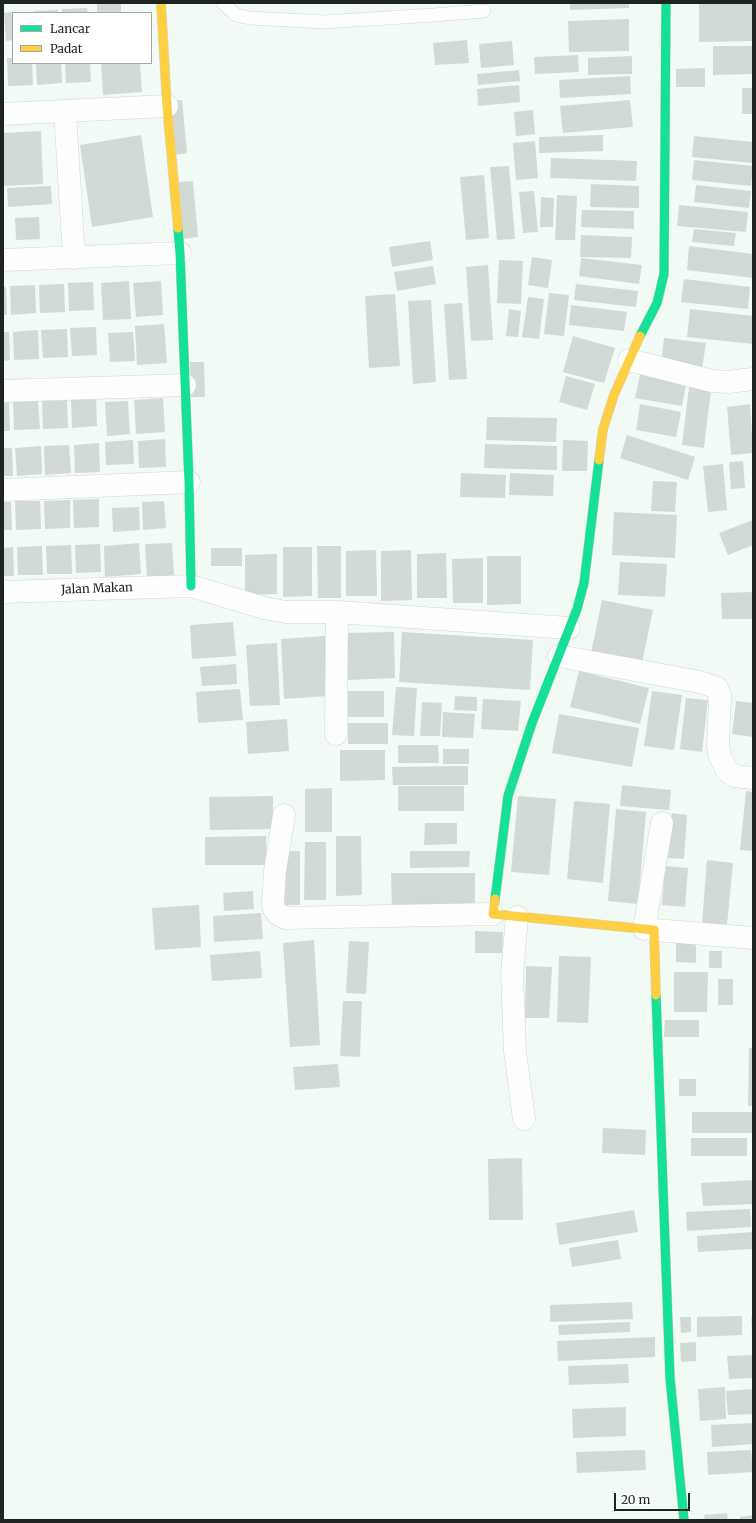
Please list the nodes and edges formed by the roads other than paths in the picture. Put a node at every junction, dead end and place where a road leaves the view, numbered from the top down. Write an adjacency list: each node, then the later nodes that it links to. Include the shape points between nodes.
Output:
1 (161, 3): 6 (street)
2 (223, 3): 4 (lane, via 236,15 250,18 324,22)
3 (666, 3): 12 (street, via 664,274 657,303)
4 (434, 9): 5 (lane)
5 (484, 11)
6 (167, 106): 7 (street); 9 (street)
7 (65, 112): 8 (street); 10 (street)
8 (3, 114)
9 (180, 254): 10 (street); 14 (street)
10 (74, 258): 11 (street)
11 (3, 260)
12 (629, 360): 13 (street, via 712,381); 21 (street, via 603,429 590,516 584,583)
13 (753, 380)
14 (185, 385): 15 (street); 16 (street)
15 (3, 391)
16 (189, 482): 17 (street); 18 (street)
17 (3, 490)
18 (191, 586): 19 (street, Jalan Makan); 20 (street, Jalan Makan, via 274,611)
19 (3, 592)
20 (337, 612): 21 (street, Jalan Makan); 23 (street)
21 (569, 628): 22 (street)
22 (559, 656): 24 (street, via 700,682 718,688 720,756 734,776); 27 (street, via 532,723 508,796)
23 (336, 734)
24 (753, 778)
25 (284, 815): 27 (street, via 273,903 278,914 285,918)
26 (662, 823): 29 (street)
27 (493, 914): 28 (street)
28 (517, 917): 29 (street); 31 (street, via 512,974 515,1051)
29 (649, 930): 30 (street); 32 (street, via 670,1378)
30 (753, 938)
31 (524, 1119)
32 (684, 1520)

